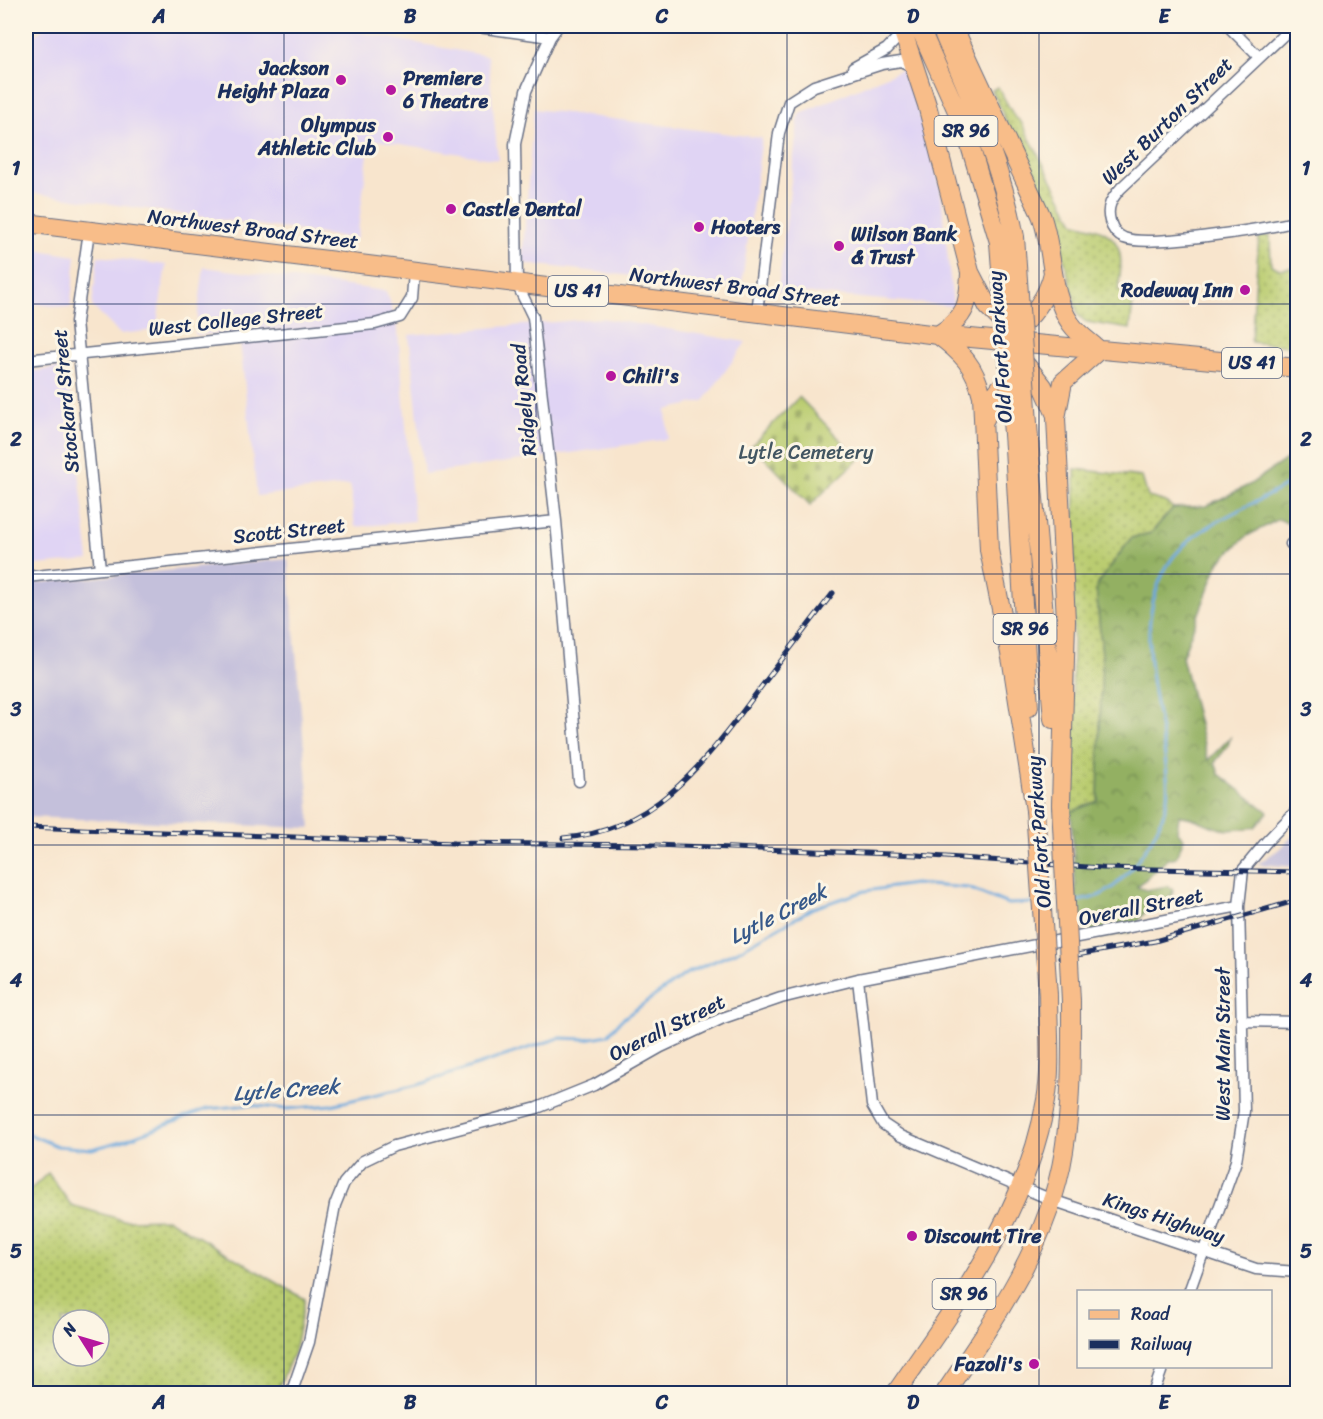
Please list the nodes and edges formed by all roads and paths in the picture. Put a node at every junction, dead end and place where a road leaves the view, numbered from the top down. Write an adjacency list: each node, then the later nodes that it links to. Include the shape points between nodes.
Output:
1 (471, 26): 8 (street)
2 (558, 26): 8 (street, Ridgely Road)
3 (940, 26): 17 (main road, SR 96, via 990,145 1006,195)
4 (953, 26): 20 (main road, via 1041,215 1051,247)
5 (1228, 26): 9 (street)
6 (1293, 26): 9 (street, West Burton Street)
7 (908, 28): 10 (main road); 11 (street, via 887,50); 17 (main road, SR 96, via 969,139)
8 (550, 37): 21 (street, Ridgely Road, via 526,91 515,144)
9 (1259, 57): 14 (street, West Burton Street, via 1121,188 1109,206 1111,225 1120,236 1139,240)
10 (916, 68): 11 (street, via 894,61); 19 (main road)
11 (843, 75): 22 (street, via 804,90 789,102 784,114)
12 (1298, 221): 14 (street)
13 (26, 223): 16 (main road, Northwest Broad Street / US 41)
14 (1277, 226): 15 (street)
15 (1298, 228)
16 (89, 231): 18 (main road, Northwest Broad Street / US 41); 28 (street, Stockard Street, via 76,322)
17 (1007, 240): 34 (main road, Old Fort Parkway / SR 96, bridge)
18 (414, 272): 21 (main road, Northwest Broad Street / US 41); 28 (street, West College Street, via 412,298 400,317 375,324)
19 (970, 272): 23 (main road, via 988,307); 24 (main road, via 969,296 961,316)
20 (1053, 273): 23 (main road, via 1043,298); 27 (main road, via 1071,325)
21 (517, 284): 22 (main road, Northwest Broad Street / US 41); 35 (street, Ridgely Road, via 533,317)
22 (757, 312): 24 (main road, Northwest Broad Street / US 41)
23 (1014, 332): 25 (main road); 26 (main road)
24 (938, 335): 25 (main road, Northwest Broad Street / US 41); 33 (main road, via 960,352 974,370)
25 (995, 340): 26 (main road, Northwest Broad Street / US 41); 30 (main road)
26 (1048, 346): 27 (main road, Northwest Broad Street / US 41); 30 (main road)
27 (1099, 350): 31 (main road, Northwest Broad Street / US 41); 32 (main road, via 1063,382)
28 (78, 354): 29 (street, West College Street); 36 (street, Stockard Street)
29 (26, 360)
30 (1023, 360): 32 (main road, via 1043,386); 33 (main road, via 996,393)
31 (1298, 368)
32 (1056, 418): 39 (main road, via 1066,621)
33 (984, 421): 41 (main road, via 989,550)
34 (1022, 450): 39 (main road, Old Fort Parkway / SR 96); 41 (main road, Old Fort Parkway / SR 96)
35 (556, 521): 36 (street, Scott Street); 38 (street, Ridgely Road)
36 (100, 569): 37 (street, Scott Street)
37 (26, 577)
38 (579, 781)
39 (1061, 805): 47 (main road, Old Fort Parkway / SR 96, bridge, via 1071,1001 1071,1094 1064,1153)
40 (1298, 809): 42 (street, West Main Street, via 1243,870)
41 (1035, 810): 46 (main road, Old Fort Parkway / SR 96, bridge, via 1048,995 1047,1098)
42 (1239, 906): 43 (street, Overall Street); 44 (street, West Main Street)
43 (858, 979): 46 (street, Kings Highway, via 872,1105 883,1124 901,1137); 52 (street, Overall Street, via 781,998 723,1018 594,1085 537,1108 394,1146 363,1161 344,1183 335,1205 309,1342)
44 (1243, 1021): 45 (street); 48 (street, West Main Street, via 1244,1111 1236,1161)
45 (1298, 1022)
46 (1021, 1187): 47 (street, Kings Highway); 53 (main road, Old Fort Parkway / SR 96, via 976,1277)
47 (1052, 1200): 48 (street, Kings Highway); 54 (main road, Old Fort Parkway / SR 96, via 1002,1306)
48 (1204, 1250): 49 (street, Kings Highway, via 1256,1269); 50 (street, West Main Street)
49 (1298, 1272)
50 (1190, 1290)
51 (1162, 1368): 55 (street)
52 (291, 1394)
53 (895, 1394)
54 (944, 1394)
55 (1153, 1394)

